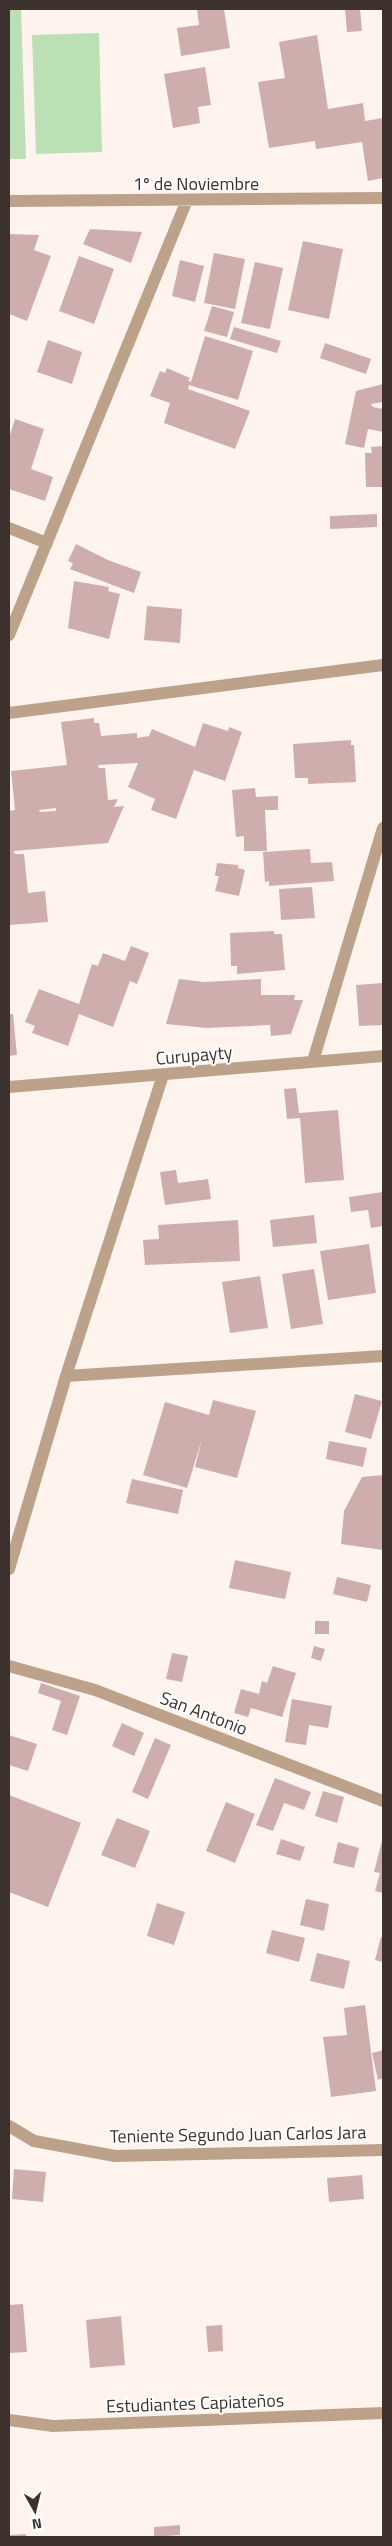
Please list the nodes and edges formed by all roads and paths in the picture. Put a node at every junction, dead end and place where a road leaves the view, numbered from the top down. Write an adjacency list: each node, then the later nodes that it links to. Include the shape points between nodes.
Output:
1 (383, 198): 2 (street, 1º de Noviembre)
2 (187, 200): 3 (street, 1º de Noviembre); 5 (street)
3 (9, 201)
4 (9, 528): 5 (street)
5 (47, 543): 6 (street)
6 (9, 635)
7 (383, 666): 8 (street)
8 (9, 713)
9 (383, 828): 11 (street)
10 (383, 1056): 11 (street, Curupayty)
11 (314, 1061): 12 (street, Curupayty)
12 (163, 1075): 13 (street, Curupayty); 15 (street)
13 (9, 1087)
14 (383, 1356): 15 (street)
15 (66, 1376): 16 (street)
16 (9, 1569)
17 (9, 1666): 18 (street, San Antonio, via 95,1690)
18 (383, 1799)
19 (9, 2126): 20 (street, Teniente Segundo Juan Carlos Jara, via 34,2141 114,2156)
20 (383, 2150)
21 (383, 2412): 22 (street, Estudiantes Capiateños, via 54,2426)
22 (9, 2420)

